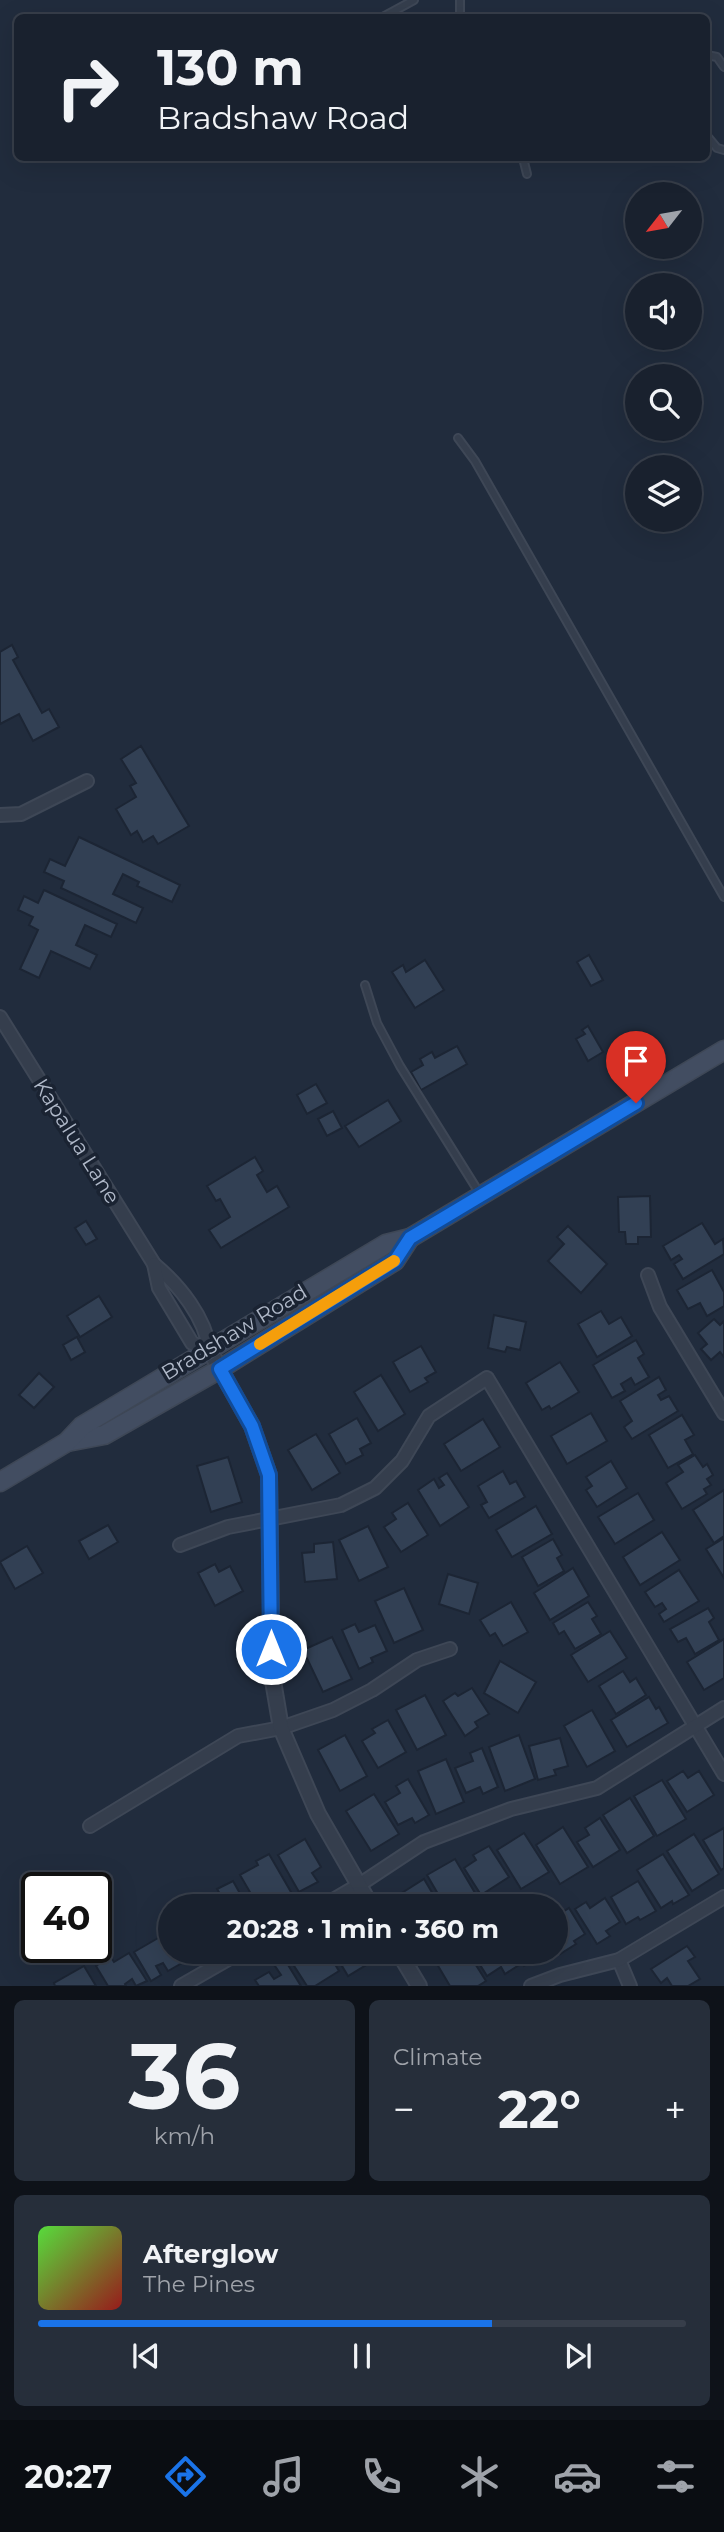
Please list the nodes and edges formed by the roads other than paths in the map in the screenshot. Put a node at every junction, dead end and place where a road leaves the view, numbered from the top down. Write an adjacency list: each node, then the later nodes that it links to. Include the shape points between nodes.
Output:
1 (414, 0): 2 (lane)
2 (388, 14)
3 (710, 56): 4 (lane)
4 (724, 67)
5 (710, 140): 6 (lane)
6 (724, 150)
7 (524, 161): 8 (lane)
8 (527, 174)
9 (458, 438): 12 (lane)
10 (87, 781): 11 (street, via 21,814)
11 (0, 815)
12 (724, 897)
13 (365, 985): 16 (lane, via 377,1023 400,1066)
14 (0, 1017): 18 (street, Kapalua Lane)
15 (724, 1050): 16 (main road, Bradshaw Road)
16 (481, 1195): 17 (main road, Bradshaw Road)
17 (410, 1238): 20 (main road, Bradshaw Road, via 386,1244); 21 (main road, Bradshaw Road, via 395,1261)
18 (154, 1264): 20 (street, Kapalua Lane, via 187,1300 207,1332); 20 (street, Kapalua Lane, via 159,1288 192,1343)
19 (648, 1275): 22 (street, via 660,1307)
20 (210, 1351): 21 (street); 23 (main road, Bradshaw Road, via 82,1426)
21 (220, 1369): 23 (main road, Bradshaw Road, via 104,1435); 25 (street, via 252,1426 269,1475)
22 (724, 1413)
23 (67, 1442): 24 (main road, Bradshaw Road)
24 (0, 1482)
25 (271, 1520): 26 (street, via 228,1527); 29 (street, via 341,1505 375,1488 402,1461 429,1416 486,1378); 30 (street, via 272,1675)
26 (180, 1545)
27 (450, 1649): 30 (street, via 417,1660 333,1710)
28 (724, 1708): 29 (street)
29 (696, 1725): 31 (street); 33 (street, via 597,1788 511,1809 424,1842)
30 (281, 1728): 32 (street, via 238,1736); 33 (street, via 318,1814)
31 (724, 1774)
32 (90, 1826)
33 (359, 1885): 34 (street); 35 (street)
34 (344, 1894)
35 (364, 1894)
36 (724, 1897): 37 (street)
37 (619, 1960): 42 (street); 43 (street)
38 (219, 1964): 40 (street)
39 (406, 1964): 41 (street)
40 (181, 1986)
41 (419, 1986)
42 (531, 1986)
43 (630, 1986)

